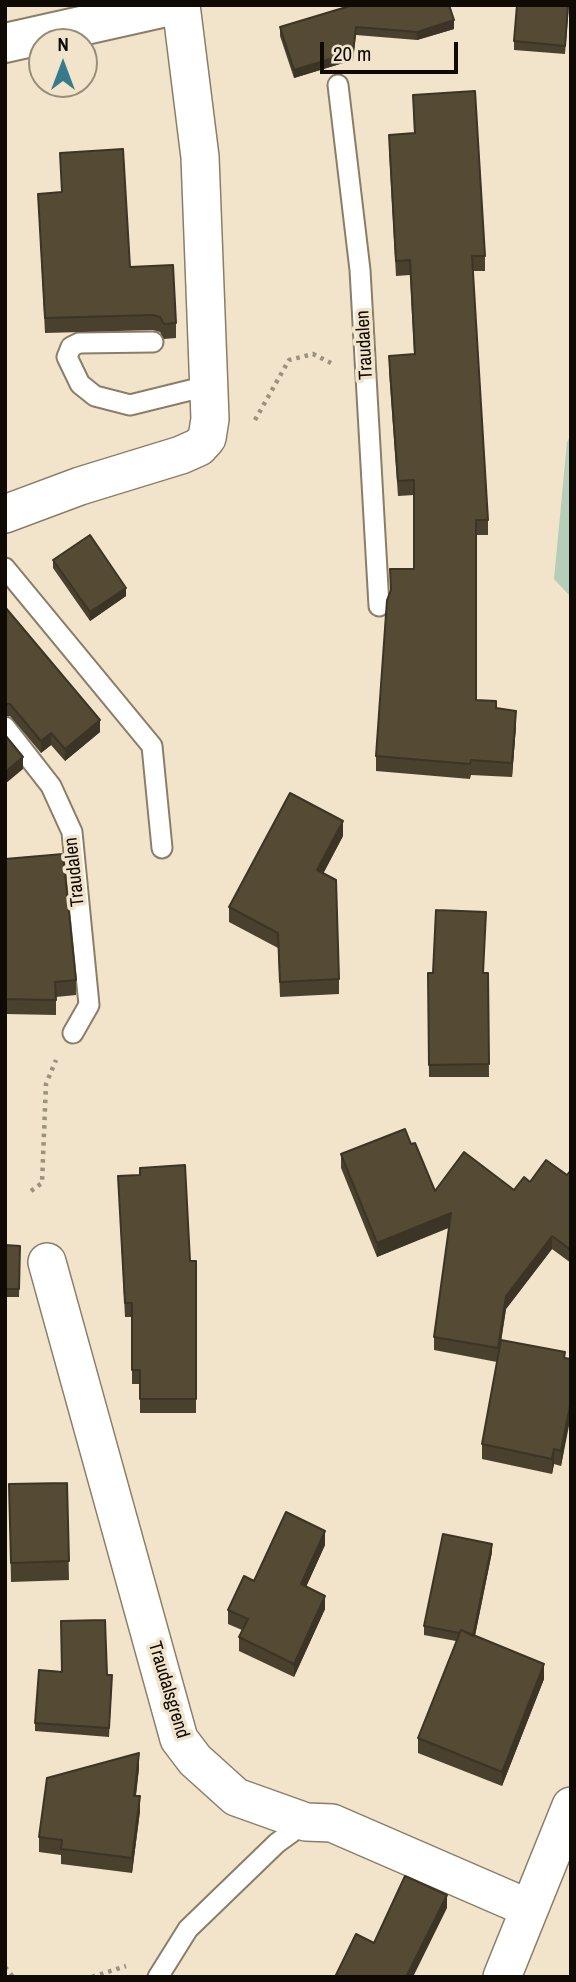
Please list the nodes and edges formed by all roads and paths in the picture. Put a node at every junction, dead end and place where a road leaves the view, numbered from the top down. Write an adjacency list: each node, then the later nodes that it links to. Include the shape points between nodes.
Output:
1 (175, 5): 3 (main road)
2 (181, 5): 7 (street, via 200,157)
3 (5, 43)
4 (338, 85): 6 (lane, Traudalen, via 356,215)
5 (153, 342): 7 (lane, via 79,343 67,357 80,384 95,396 130,405)
6 (367, 374): 8 (path, via 354,374 313,354 295,357 253,422 247,427); 11 (lane, Traudalen)
7 (207, 386): 8 (street)
8 (208, 430): 9 (street, via 199,447 181,455)
9 (5, 514)
10 (5, 568): 13 (lane, via 152,746)
11 (379, 606)
12 (5, 727): 14 (lane, Traudalen, via 51,786 72,832 89,1005)
13 (162, 848)
14 (73, 1033): 15 (path, via 46,1084 42,1183)
15 (31, 1191)
16 (47, 1262): 18 (street, Traudalsgrend, via 179,1739 203,1769 236,1797)
17 (571, 1806): 19 (street)
18 (306, 1822): 19 (street, Traudalsgrend, via 332,1823); 22 (lane, via 277,1843 188,1929)
19 (528, 1908): 23 (street)
20 (5, 1967): 21 (path)
21 (13, 1977)
22 (158, 1977)
23 (502, 1977)

